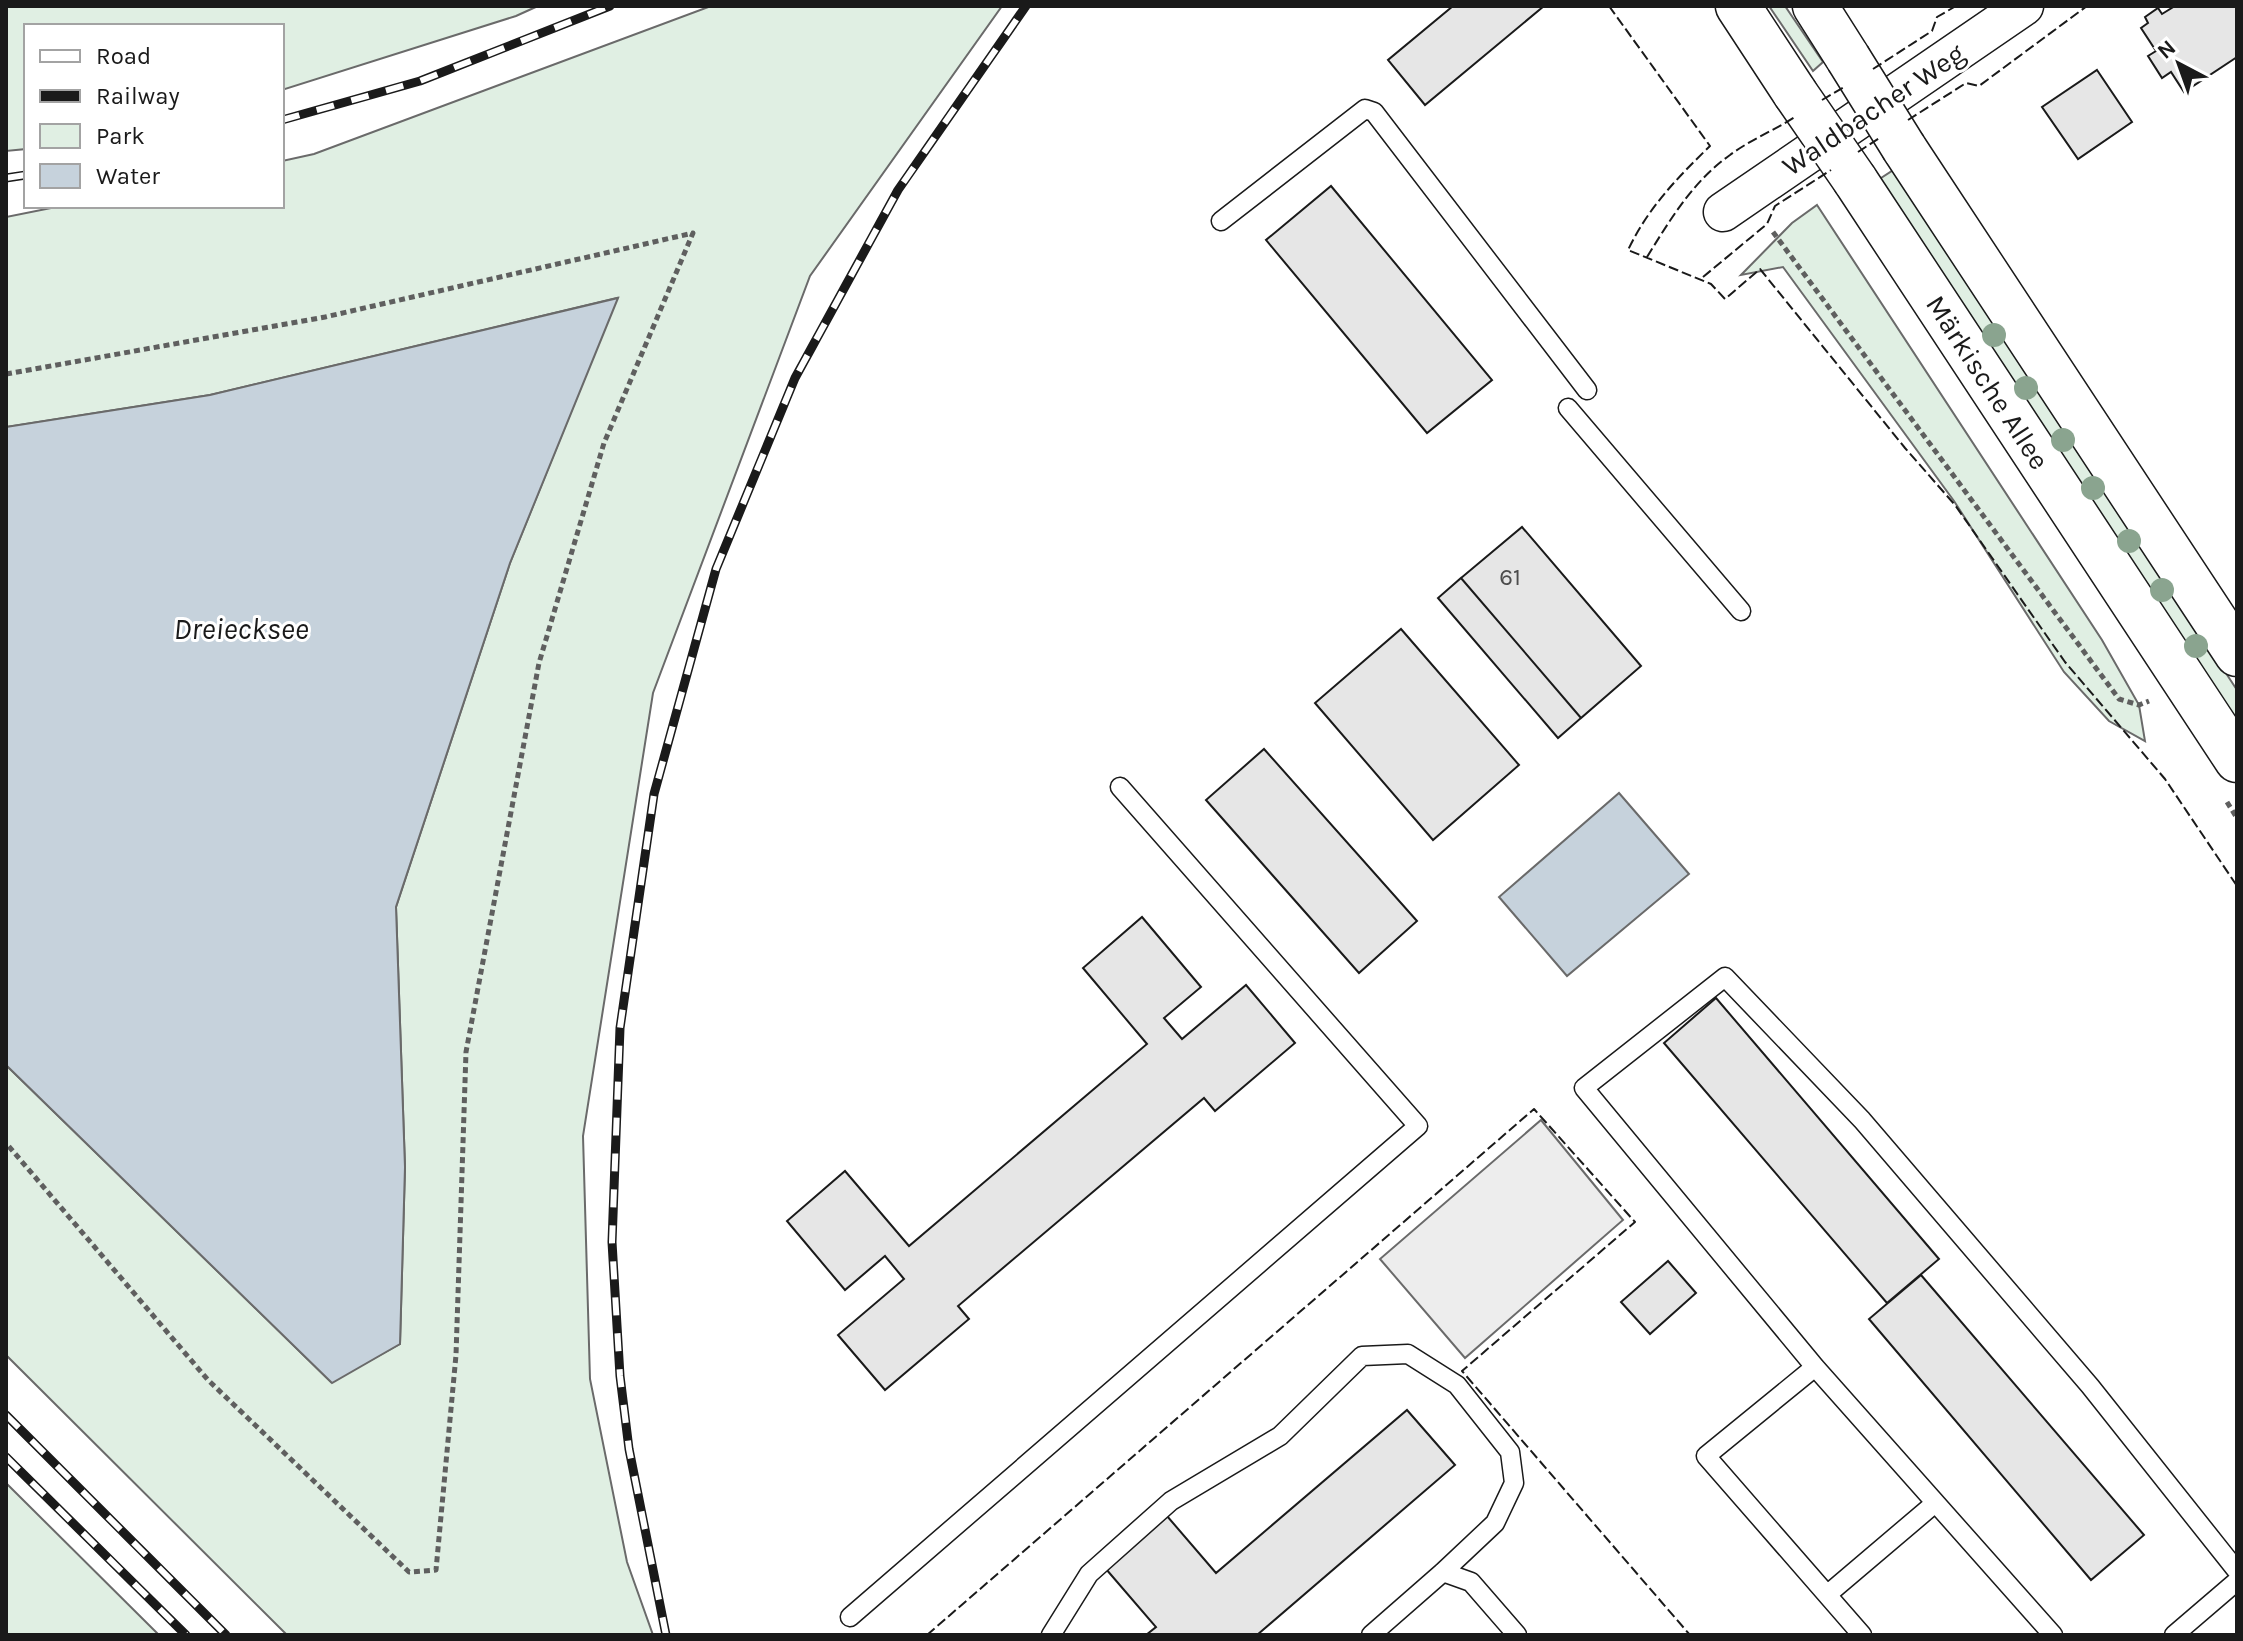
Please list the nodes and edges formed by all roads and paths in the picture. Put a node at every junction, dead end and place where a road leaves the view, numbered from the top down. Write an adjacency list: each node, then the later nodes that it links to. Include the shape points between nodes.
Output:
1 (1738, 6): 13 (main road, Märkische Allee, bridge)
2 (1815, 6): 11 (main road, Märkische Allee, bridge)
3 (2024, 6): 4 (street, Waldbacher Weg)
4 (1723, 212)
5 (1221, 221): 8 (lane, via 1365,109 1374,112)
6 (1773, 232): 12 (path, via 2119,699 2139,705)
7 (6, 374): 15 (path, via 325,317 693,233 604,443 539,663 466,1052 456,1355 436,1570 409,1572 208,1380)
8 (1587, 390)
9 (1568, 408): 10 (lane)
10 (1741, 611)
11 (2237, 654)
12 (2154, 699)
13 (2237, 760)
14 (1120, 787): 22 (lane, via 1418,1126)
15 (6, 1143)
16 (1815, 1367): 17 (lane); 18 (lane, via 1584,1088 1725,977 1873,1132 2090,1386); 21 (lane, via 1706,1456)
17 (1934, 1504): 21 (lane); 27 (lane)
18 (2237, 1571)
19 (1443, 1572): 23 (lane, via 1495,1523 1514,1483 1510,1452 1457,1385 1408,1354 1362,1356 1280,1436 1171,1501 1089,1574); 24 (lane); 25 (lane, via 1471,1582)
20 (2237, 1581): 28 (lane)
21 (1828, 1594): 26 (lane)
22 (850, 1617)
23 (1051, 1635)
24 (1371, 1635)
25 (1517, 1635)
26 (1862, 1635)
27 (2053, 1635)
28 (2174, 1635)

